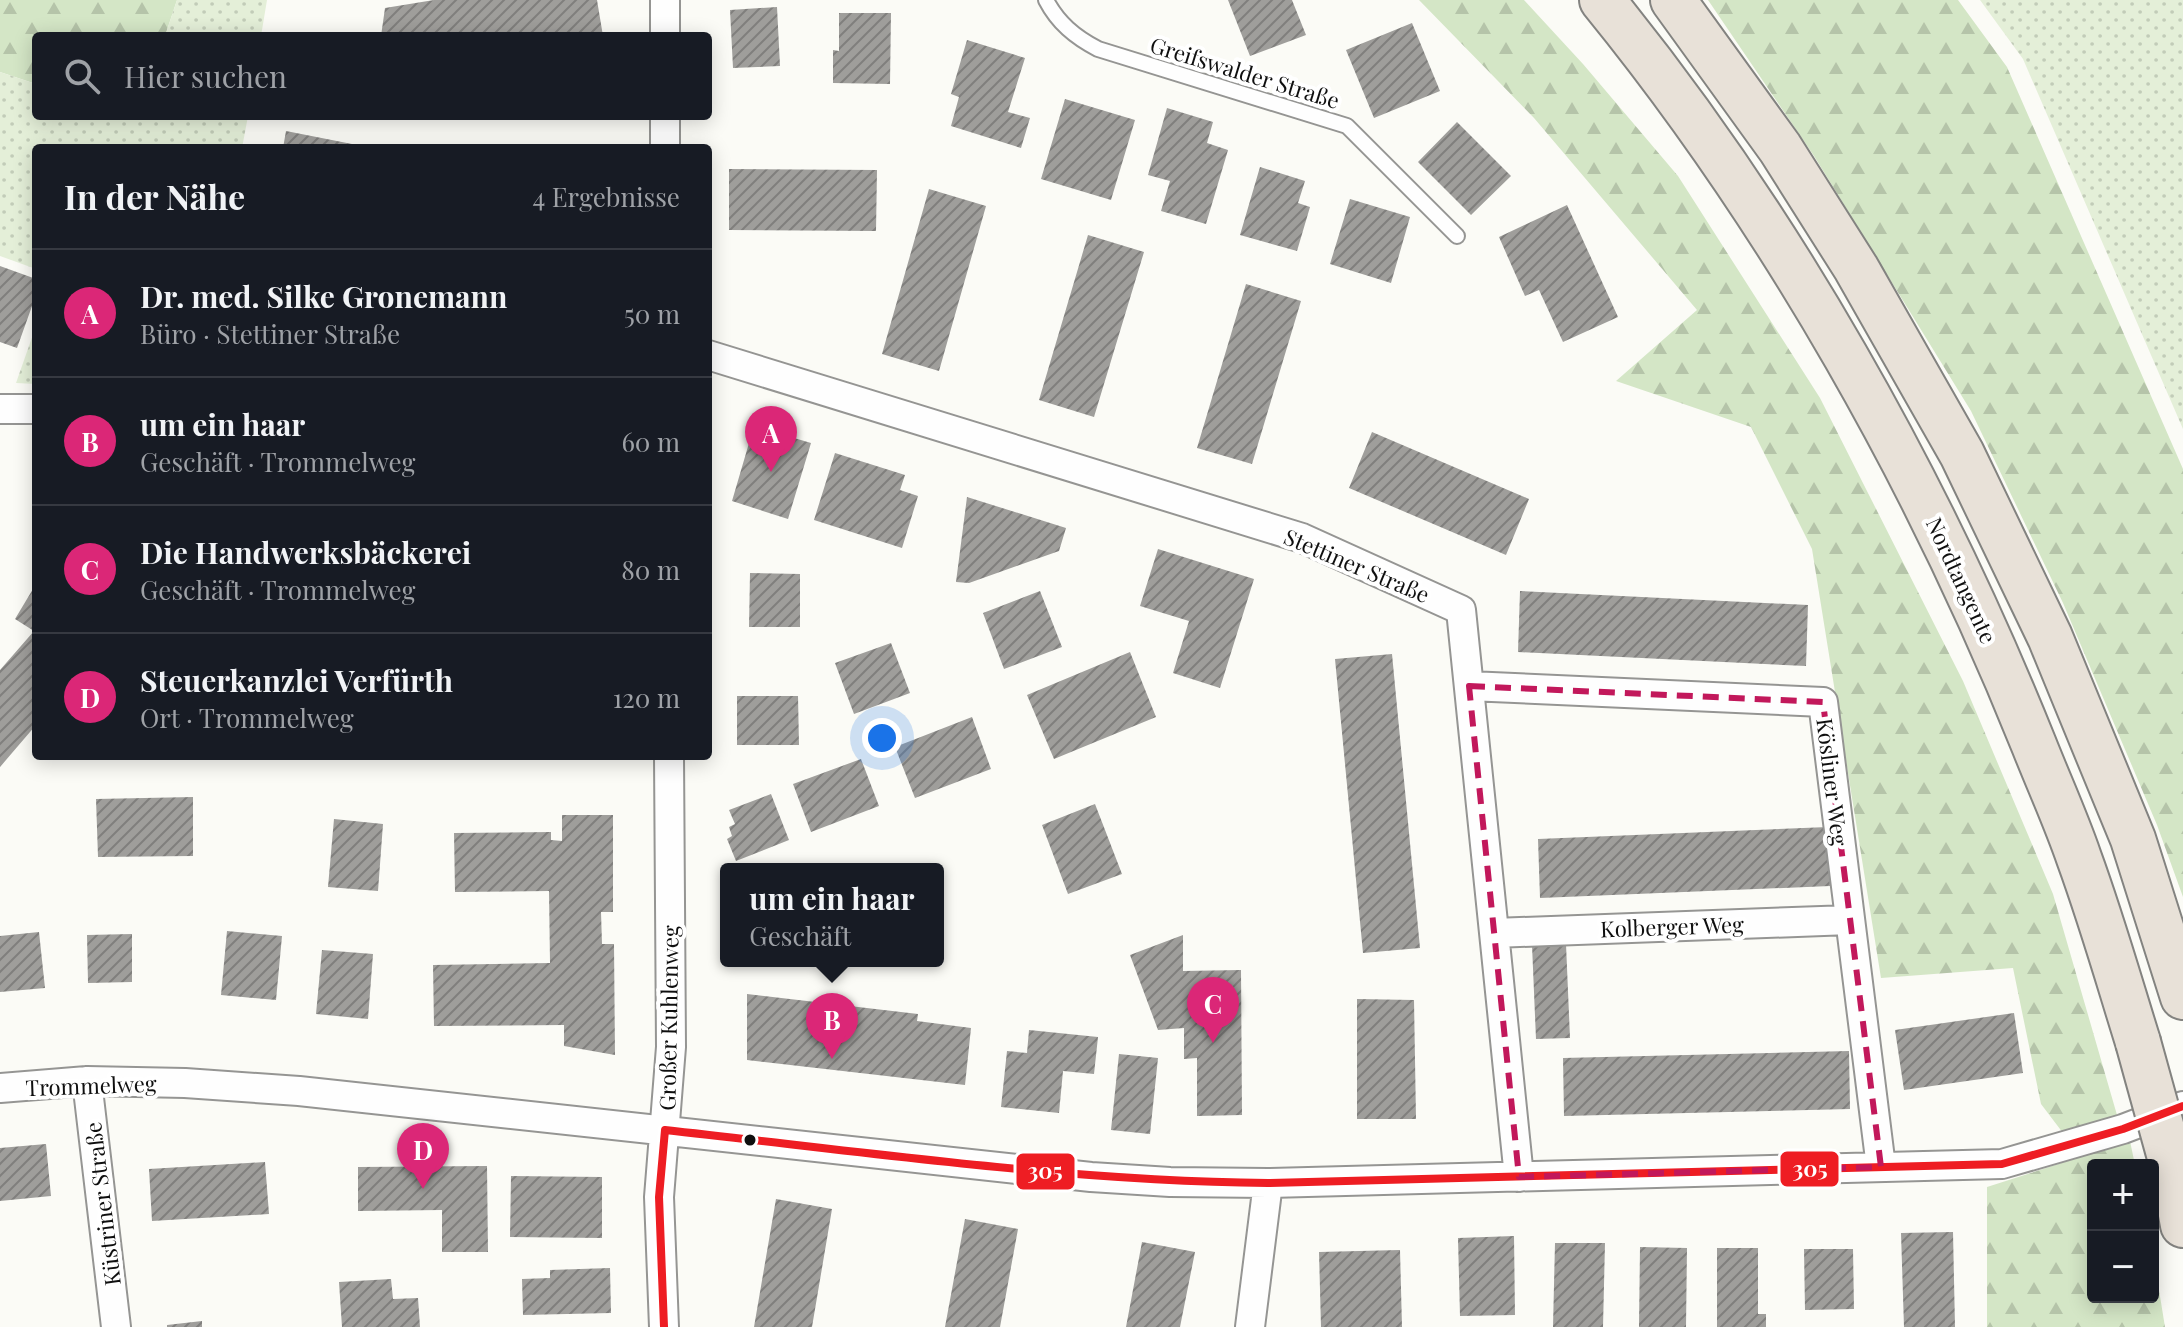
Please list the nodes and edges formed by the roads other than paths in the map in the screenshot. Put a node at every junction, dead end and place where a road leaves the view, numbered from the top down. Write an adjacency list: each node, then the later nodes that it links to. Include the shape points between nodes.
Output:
1 (665, 0): 5 (street)
2 (1046, 0): 8 (lane, Greifswalder Straße, via 1065,27 1098,49 1347,126)
3 (1602, 0): 24 (highway, Nordtangente, bridge, via 1739,185 1914,476 2000,659 2073,842 2138,1042)
4 (1673, 0): 16 (highway, via 1780,148 1962,454 2050,637 2133,839)
5 (665, 32)
6 (665, 120): 7 (street)
7 (665, 144)
8 (1457, 236)
9 (712, 356): 12 (street, Stettiner Straße, via 1302,538 1461,610)
10 (0, 409): 11 (street)
11 (32, 409)
12 (1469, 686): 14 (street, Kösliner Weg, via 1823,702); 15 (street, Stettiner Straße)
13 (669, 760): 20 (street, Großer Kuhlenweg, via 671,1047)
14 (1850, 920): 15 (street, Kolberger Weg); 21 (street, Kösliner Weg)
15 (1494, 933): 22 (street, Stettiner Straße)
16 (2183, 997)
17 (87, 1081): 18 (street, Trommelweg); 20 (street, Trommelweg, via 299,1091); 25 (street, Küstriner Straße)
18 (0, 1088)
19 (2183, 1106): 21 (street, Trommelweg, via 2002,1164)
20 (665, 1130): 23 (street, Trommelweg, via 1091,1177); 26 (street, Großer Kuhlenweg, via 659,1197)
21 (1881, 1167): 22 (street, Trommelweg)
22 (1519, 1177): 23 (street, Trommelweg)
23 (1268, 1183): 27 (street)
24 (2183, 1225)
25 (116, 1327)
26 (664, 1327)
27 (1250, 1327)

